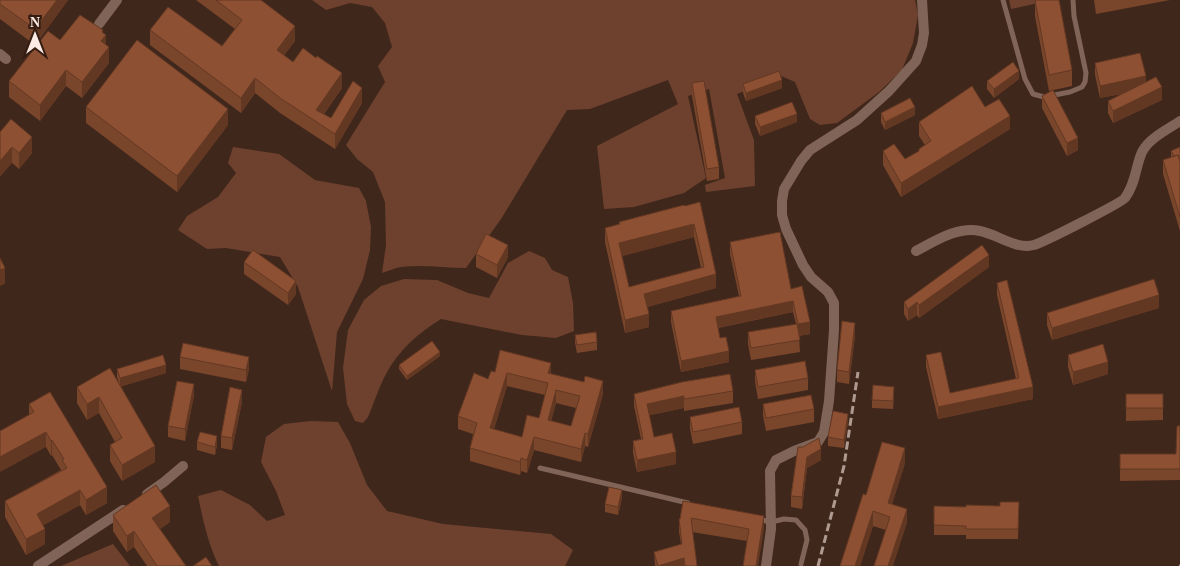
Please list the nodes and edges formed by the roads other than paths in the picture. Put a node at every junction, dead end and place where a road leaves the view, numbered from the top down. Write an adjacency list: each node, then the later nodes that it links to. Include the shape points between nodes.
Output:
1 (117, 0): 5 (street)
2 (922, 0): 12 (street, via 924,33 916,62 857,120 810,150 784,189 782,215 786,229 803,265 828,292 834,304 834,330 824,432 818,442 776,460 770,471)
3 (1002, 0): 4 (lane, via 1025,80 1033,94 1044,97 1070,92 1085,82)
4 (1073, 0)
5 (99, 24)
6 (1180, 121): 7 (street, via 1149,143 1124,200 1095,215 1033,245 1020,245 980,230 961,230)
7 (916, 251)
8 (183, 466): 14 (street, via 137,501)
9 (540, 468): 10 (lane)
10 (690, 503)
11 (753, 518): 12 (lane)
12 (771, 522): 13 (lane, via 796,520 805,530 807,540); 15 (street)
13 (801, 564)
14 (38, 566)
15 (766, 566)

